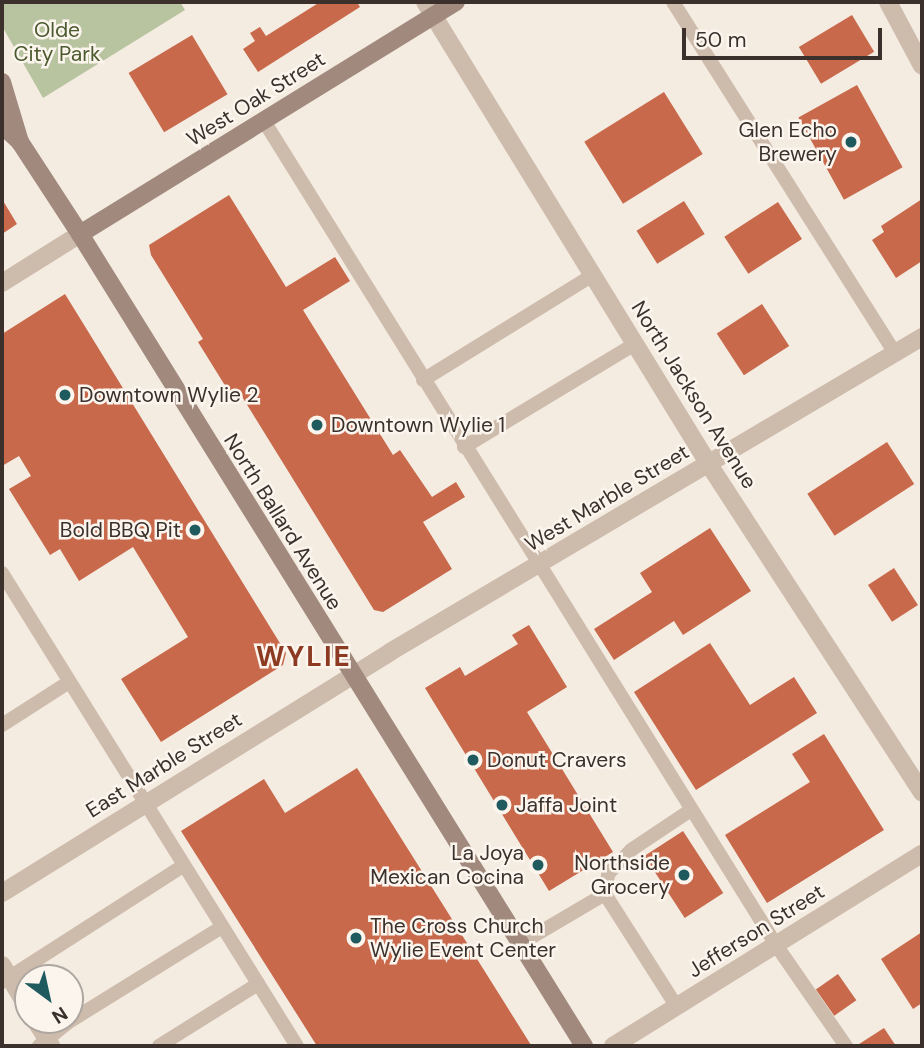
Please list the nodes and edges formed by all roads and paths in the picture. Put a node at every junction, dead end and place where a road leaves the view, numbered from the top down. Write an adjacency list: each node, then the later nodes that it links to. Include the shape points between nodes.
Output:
1 (456, 2): 4 (main road, West Oak Street)
2 (673, 2): 15 (lane)
3 (888, 2): 5 (street)
4 (429, 9): 7 (main road, West Oak Street); 11 (street, North Jackson Avenue)
5 (922, 66)
6 (2, 82): 9 (main road)
7 (264, 121): 10 (main road, West Oak Street); 16 (lane)
8 (2, 125): 9 (main road)
9 (20, 142): 10 (main road, North Ballard Avenue)
10 (80, 234): 12 (street); 21 (main road, North Ballard Avenue)
11 (593, 275): 14 (street, North Jackson Avenue); 16 (lane)
12 (2, 283)
13 (922, 337): 15 (street, West Marble Street)
14 (635, 344): 17 (lane); 18 (street, North Jackson Avenue)
15 (895, 353): 18 (street, West Marble Street)
16 (423, 380): 17 (lane)
17 (464, 447): 19 (lane)
18 (708, 463): 19 (street, West Marble Street); 24 (street, North Jackson Avenue)
19 (538, 566): 21 (street, West Marble Street); 26 (lane)
20 (2, 573): 22 (lane)
21 (350, 676): 25 (street, East Marble Street); 32 (main road, North Ballard Avenue)
22 (69, 682): 23 (lane); 25 (lane)
23 (2, 725)
24 (922, 793)
25 (146, 803): 28 (lane); 29 (street, East Marble Street)
26 (691, 810): 30 (lane, via 631,850 608,874); 33 (lane)
27 (922, 855): 33 (street, Jefferson Street)
28 (184, 865): 31 (lane); 34 (lane)
29 (2, 893)
30 (605, 894): 32 (lane); 36 (lane)
31 (222, 926): 35 (lane); 37 (lane, via 67,1023)
32 (520, 944): 40 (main road, North Ballard Avenue)
33 (776, 945): 36 (street, Jefferson Street); 42 (lane)
34 (4, 975)
35 (258, 984): 38 (lane); 39 (lane)
36 (677, 1007): 41 (street, Jefferson Street)
37 (46, 1044)
38 (159, 1046)
39 (297, 1046)
40 (584, 1046)
41 (613, 1046)
42 (846, 1046)

